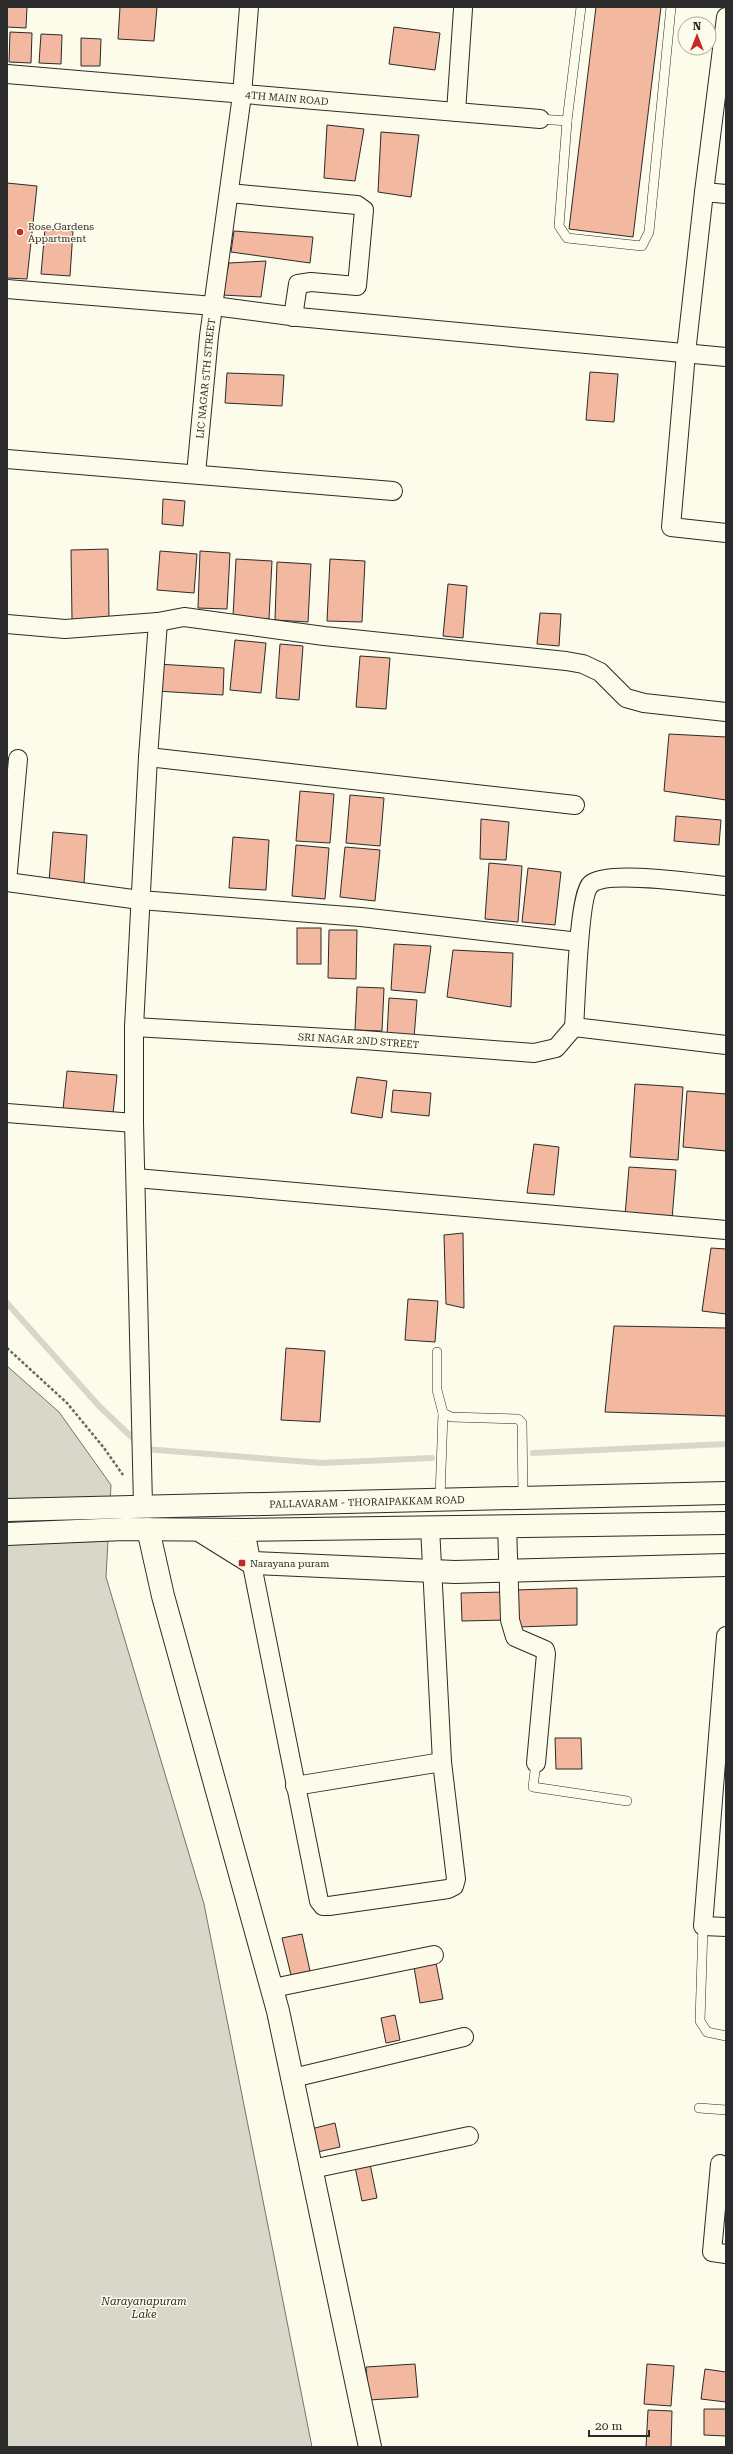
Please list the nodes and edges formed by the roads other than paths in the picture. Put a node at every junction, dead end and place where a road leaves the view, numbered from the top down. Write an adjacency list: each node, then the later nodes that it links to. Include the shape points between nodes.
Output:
1 (249, 7): 7 (street, LIC NAGAR 5TH STREET)
2 (581, 7): 10 (lane)
3 (671, 7): 10 (lane, via 649,232 642,246 567,238 559,226)
4 (463, 9): 8 (street)
5 (726, 17): 11 (street)
6 (7, 74): 7 (street, 4TH MAIN ROAD)
7 (242, 95): 8 (street, 4TH MAIN ROAD); 12 (street, LIC NAGAR 5TH STREET)
8 (456, 112): 9 (street, 4TH MAIN ROAD)
9 (540, 119): 10 (lane, 4TH MAIN ROAD)
10 (567, 122)
11 (704, 192): 13 (street); 17 (street)
12 (229, 193): 15 (street, LIC NAGAR 5TH STREET); 16 (street, via 357,205 364,210 357,286 311,282 298,284)
13 (726, 194)
14 (7, 289): 15 (street)
15 (214, 306): 16 (street); 20 (street, LIC NAGAR 5TH STREET)
16 (293, 317): 17 (street)
17 (686, 353): 18 (street); 22 (street, via 671,527)
18 (726, 357)
19 (7, 459): 20 (street)
20 (196, 474): 21 (street)
21 (393, 491)
22 (726, 533)
23 (158, 622): 24 (street, via 64,630); 25 (street, via 184,617 395,644 566,661 583,664 600,672 626,698 644,703); 26 (street)
24 (7, 624)
25 (726, 712)
26 (148, 756): 28 (street); 31 (street)
27 (18, 759): 29 (street)
28 (575, 805)
29 (7, 882): 31 (street)
30 (726, 886): 32 (street, via 625,877 602,878 591,884 586,893)
31 (140, 900): 32 (street, via 361,917); 33 (street)
32 (580, 942): 34 (street)
33 (134, 1027): 34 (street, SRI NAGAR 2ND STREET, via 534,1053 556,1048); 37 (street)
34 (574, 1027): 35 (street)
35 (726, 1046)
36 (7, 1113): 37 (street)
37 (134, 1123): 38 (street)
38 (136, 1178): 39 (street); 45 (street)
39 (726, 1230)
40 (437, 1352): 41 (lane, via 437,1390)
41 (443, 1413): 43 (lane, via 451,1417 518,1419 522,1423); 44 (lane)
42 (726, 1493): 43 (street, PALLAVARAM - THORAIPAKKAM ROAD)
43 (522, 1497): 44 (street, PALLAVARAM - THORAIPAKKAM ROAD)
44 (440, 1498): 45 (street, PALLAVARAM - THORAIPAKKAM ROAD)
45 (143, 1505): 46 (street, PALLAVARAM - THORAIPAKKAM ROAD)
46 (7, 1510)
47 (726, 1523): 48 (street)
48 (507, 1525): 49 (street); 57 (street)
49 (430, 1527): 52 (street); 56 (street)
50 (148, 1529): 51 (street); 53 (street); 67 (street, via 163,1596)
51 (199, 1530): 52 (street); 54 (street)
52 (245, 1530): 54 (street)
53 (7, 1534)
54 (252, 1563): 56 (street); 62 (street)
55 (726, 1565): 57 (street)
56 (431, 1569): 57 (street, via 456,1572); 60 (street)
57 (508, 1571): 61 (street, via 510,1620 515,1637 545,1650 546,1654)
58 (726, 1636): 59 (street)
59 (723, 1730): 64 (street)
60 (442, 1762): 62 (street); 62 (street, via 456,1879 454,1886 448,1889 323,1906 319,1901)
61 (536, 1762): 63 (lane, via 533,1787)
62 (294, 1786)
63 (627, 1801)
64 (703, 1926): 65 (street); 68 (lane, via 700,2021 707,2032)
65 (726, 1927)
66 (434, 1955): 67 (street)
67 (273, 1988): 70 (street)
68 (726, 2036)
69 (464, 2037): 70 (street)
70 (292, 2078): 75 (street)
71 (699, 2108): 72 (lane)
72 (726, 2110)
73 (469, 2136): 75 (street)
74 (720, 2164): 76 (street, via 712,2252)
75 (312, 2169): 77 (street)
76 (726, 2254)
77 (370, 2447)

